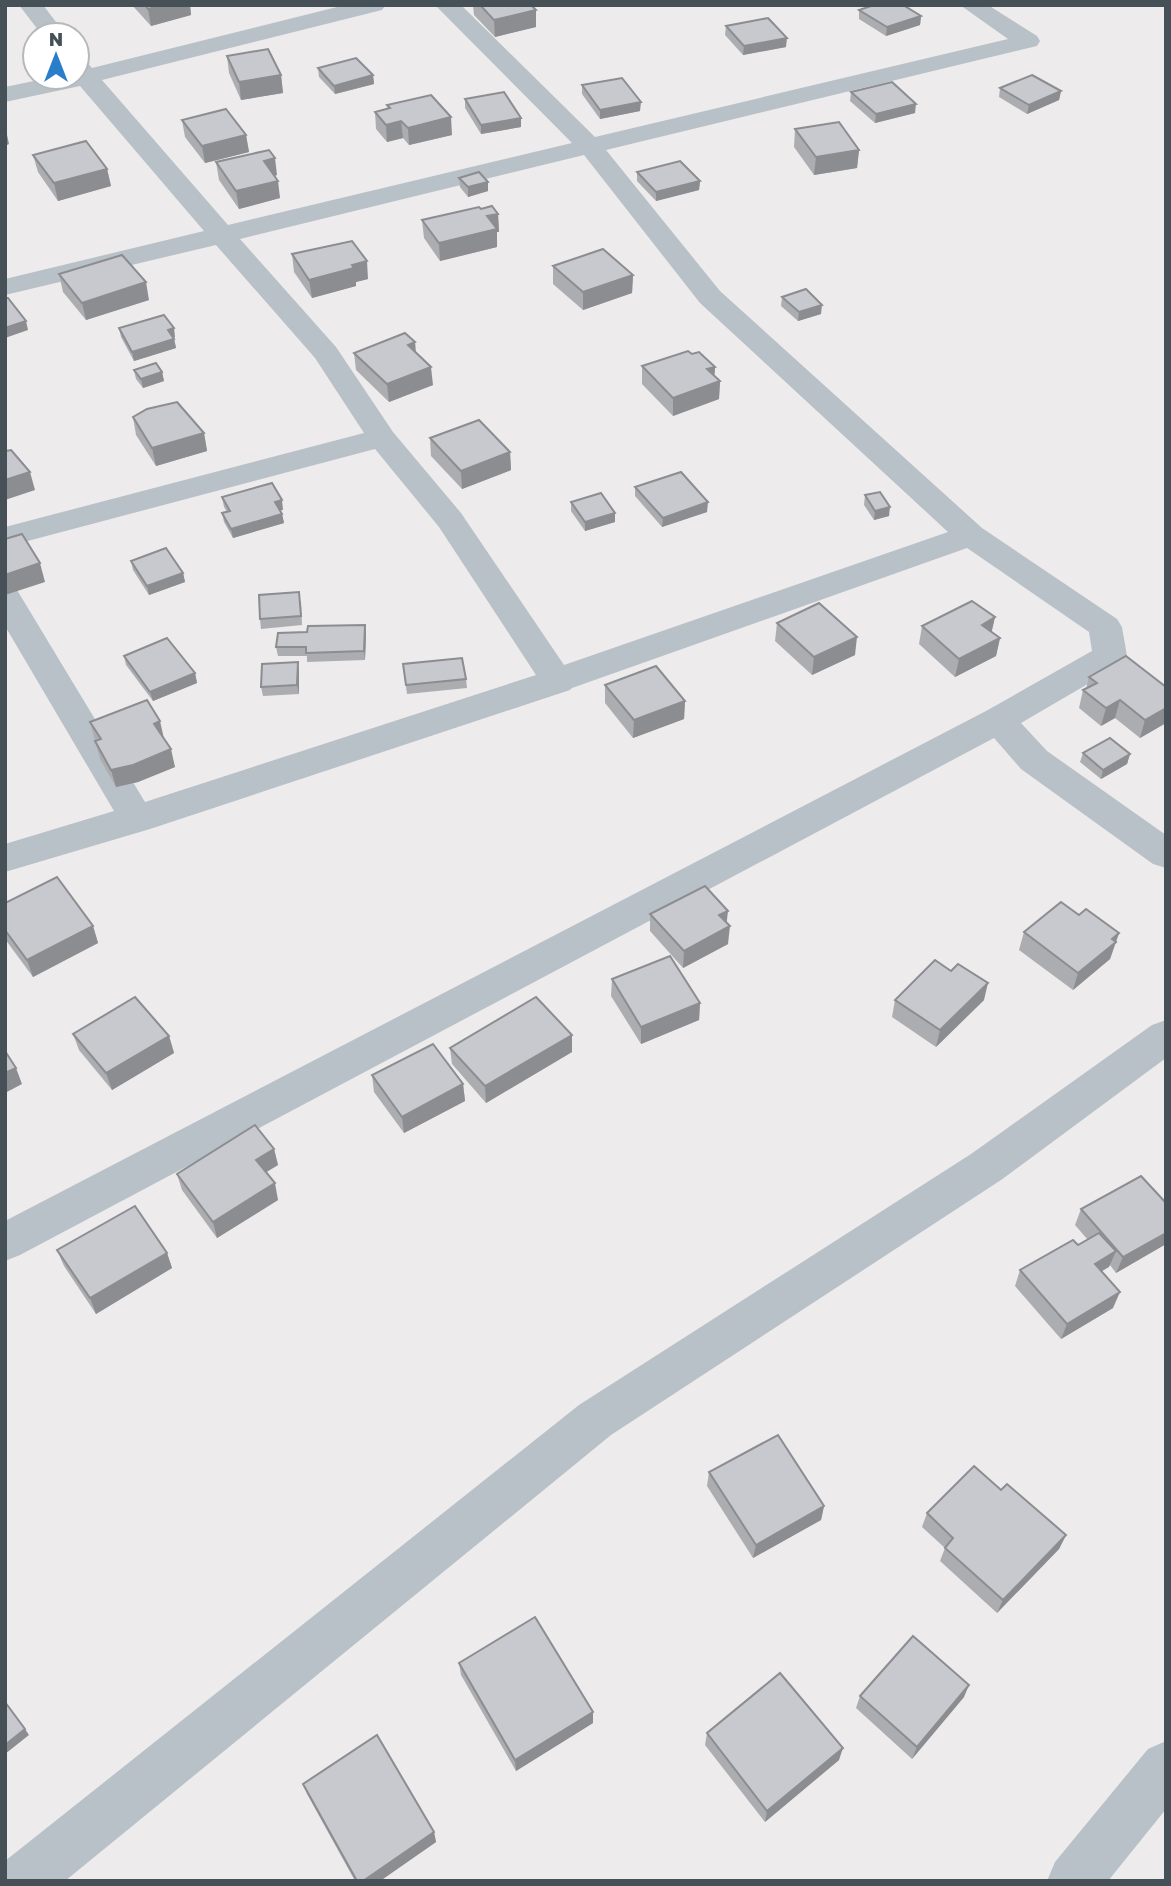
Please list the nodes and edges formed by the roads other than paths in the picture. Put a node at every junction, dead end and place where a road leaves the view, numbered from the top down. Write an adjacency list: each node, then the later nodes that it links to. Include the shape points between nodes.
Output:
1 (31, 5): 5 (street)
2 (373, 5): 6 (street)
3 (447, 5): 8 (street)
4 (972, 5): 8 (street, via 1028,41)
5 (43, 21)
6 (91, 70)
7 (91, 84): 9 (street)
8 (590, 146): 9 (street); 12 (street, via 710,297)
9 (222, 235): 10 (street); 11 (street, via 326,353)
10 (5, 287)
11 (383, 438): 13 (street); 15 (street, via 450,520)
12 (971, 535): 15 (street); 16 (street, via 1105,627 1110,656)
13 (5, 537)
14 (5, 598): 17 (street)
15 (558, 682): 17 (street)
16 (998, 720): 18 (street, via 1034,760); 21 (street)
17 (137, 819): 19 (street)
18 (1166, 854)
19 (5, 858)
20 (1166, 1036): 23 (street, via 986,1167 595,1420)
21 (5, 1242)
22 (1166, 1767): 24 (street)
23 (23, 1881)
24 (1074, 1881)

